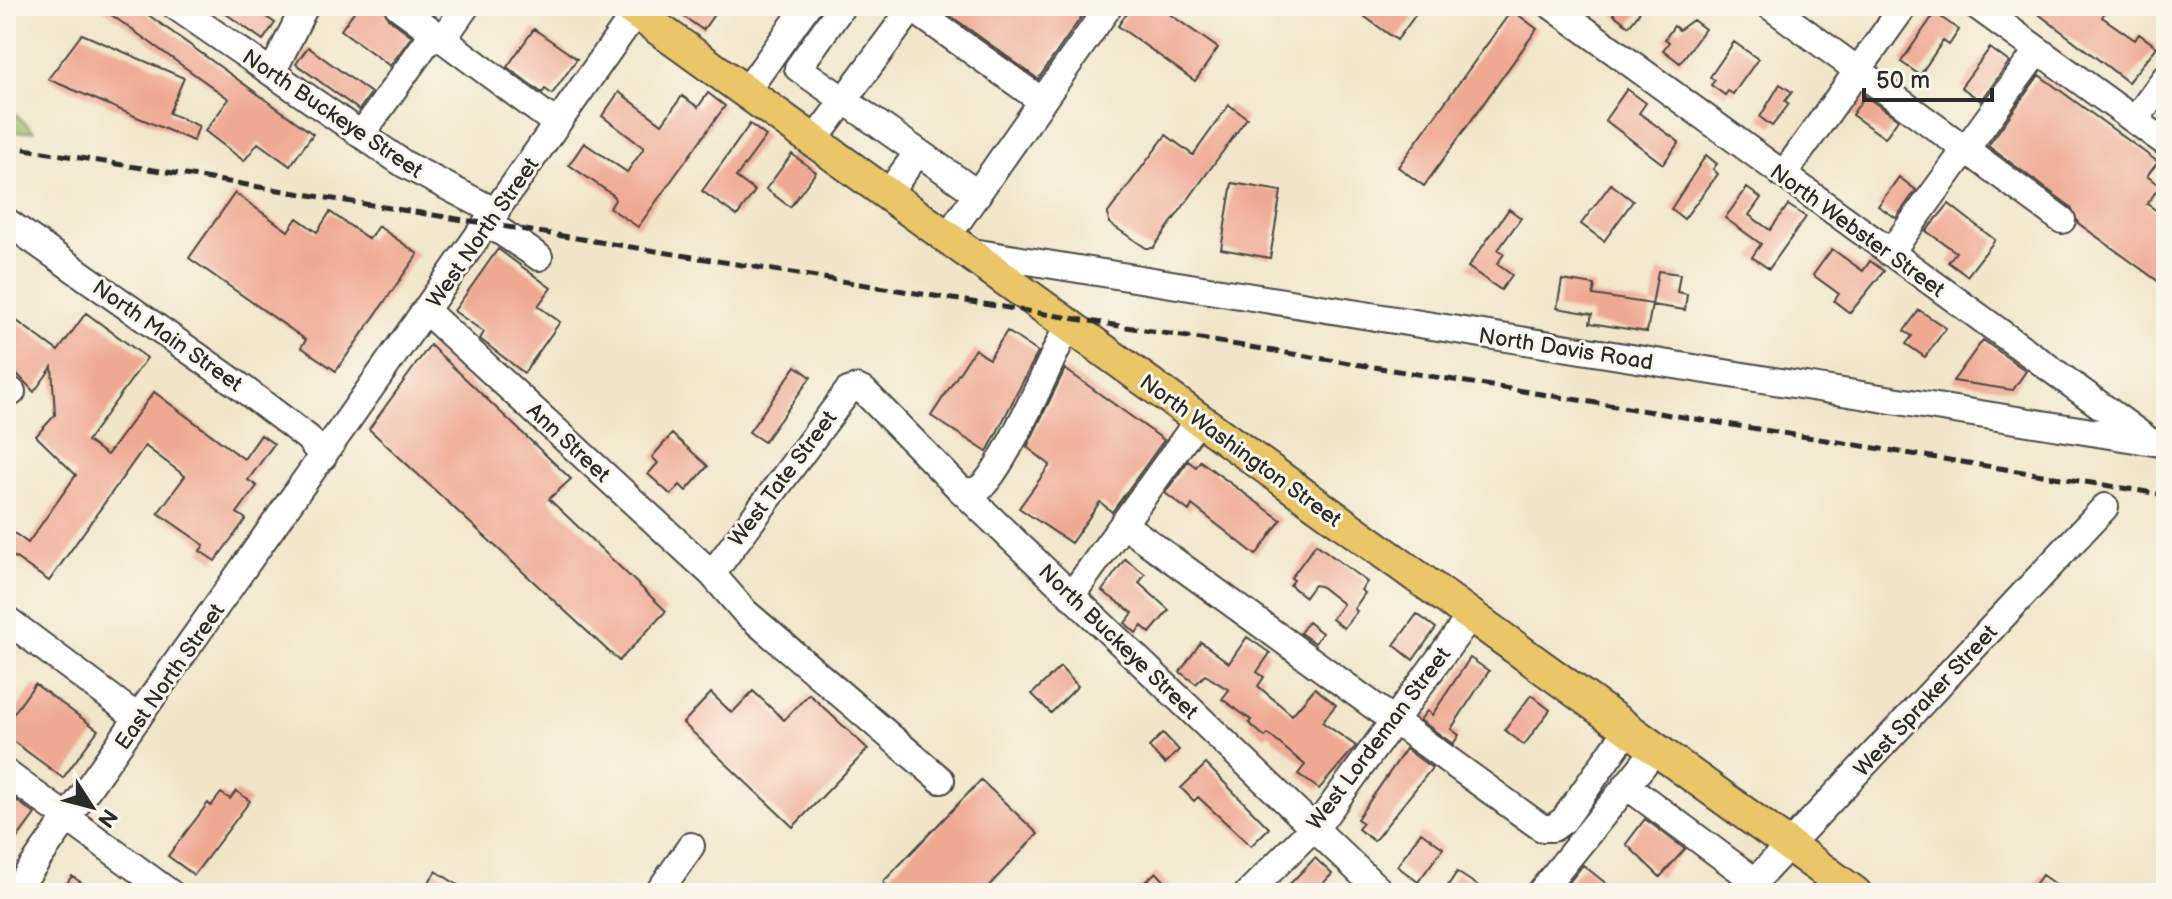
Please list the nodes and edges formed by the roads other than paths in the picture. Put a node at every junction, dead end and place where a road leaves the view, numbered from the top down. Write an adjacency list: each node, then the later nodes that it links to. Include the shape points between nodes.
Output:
1 (175, 6): 20 (street, North Buckeye Street)
2 (305, 6): 20 (street)
3 (398, 6): 15 (street)
4 (466, 6): 15 (street)
5 (807, 6): 16 (street)
6 (842, 6): 18 (street)
7 (1109, 6): 24 (street)
8 (1552, 6): 14 (street, North Webster Street)
9 (1770, 6): 19 (street)
10 (1904, 6): 19 (street)
11 (1977, 6): 17 (street)
12 (910, 7): 23 (street); 24 (street)
13 (634, 8): 22 (main road, North Washington Street); 26 (street, West North Street)
14 (1579, 14): 32 (street, North Webster Street)
15 (438, 36): 26 (street); 27 (street)
16 (775, 50): 18 (street); 22 (street)
17 (2038, 50): 25 (street); 30 (street)
18 (798, 68): 23 (street)
19 (1859, 70): 30 (street); 32 (street)
20 (272, 73): 27 (street, North Buckeye Street)
21 (2166, 77): 25 (street)
22 (745, 93): 28 (main road, North Washington Street)
23 (845, 100): 28 (street); 31 (street)
24 (1042, 101): 33 (street)
25 (2135, 120): 29 (street)
26 (557, 124): 35 (street, West North Street)
27 (361, 135): 35 (street, North Buckeye Street)
28 (813, 142): 34 (main road, North Washington Street)
29 (2166, 143)
30 (1966, 149): 36 (street); 39 (street)
31 (918, 152): 33 (street); 34 (street)
32 (1783, 175): 39 (street, North Webster Street)
33 (978, 194): 38 (street)
34 (887, 195): 38 (main road, North Washington Street)
35 (492, 218): 40 (street, North Buckeye Street); 41 (street, West North Street)
36 (2062, 220)
37 (6, 221): 46 (street, North Main Street, via 249,393 308,438)
38 (957, 244): 42 (main road, North Washington Street); 45 (street, North Davis Road)
39 (1890, 253): 45 (street, North Webster Street)
40 (539, 257)
41 (426, 311): 46 (street, West North Street); 50 (street, Ann Street)
42 (1068, 325): 44 (main road, North Washington Street); 47 (street, via 997,468 979,489)
43 (857, 388): 47 (street, North Buckeye Street); 50 (street, West Tate Street, via 835,406)
44 (1199, 419): 49 (street); 52 (main road, North Washington Street)
45 (2160, 446)
46 (323, 457): 54 (street, East North Street)
47 (960, 489): 51 (street, North Buckeye Street)
48 (2105, 507): 63 (street, West Spraker Street)
49 (1123, 524): 51 (street); 55 (street)
50 (712, 574): 59 (street, Ann Street, via 745,612)
51 (1071, 596): 62 (street, North Buckeye Street)
52 (1471, 615): 55 (street, West Lordeman Street); 56 (main road, North Washington Street)
53 (6, 619): 54 (street)
54 (138, 718): 61 (street, East North Street)
55 (1393, 722): 56 (street, via 1542,828 1564,820); 62 (street, West Lordeman Street)
56 (1628, 729): 57 (main road, North Washington Street)
57 (1656, 749): 60 (street); 63 (main road, North Washington Street)
58 (6, 773): 61 (street)
59 (941, 780)
60 (1627, 786): 65 (street); 71 (street)
61 (67, 820): 66 (street, East North Street); 67 (street)
62 (1312, 826): 69 (street, West Lordeman Street); 70 (street, North Buckeye Street)
63 (1789, 845): 65 (street, West Spraker Street); 72 (main road, North Washington Street)
64 (691, 846): 68 (street)
65 (1750, 887)
66 (14, 893)
67 (170, 893)
68 (658, 893)
69 (1248, 893)
70 (1382, 893)
71 (1540, 893)
72 (1855, 893)

